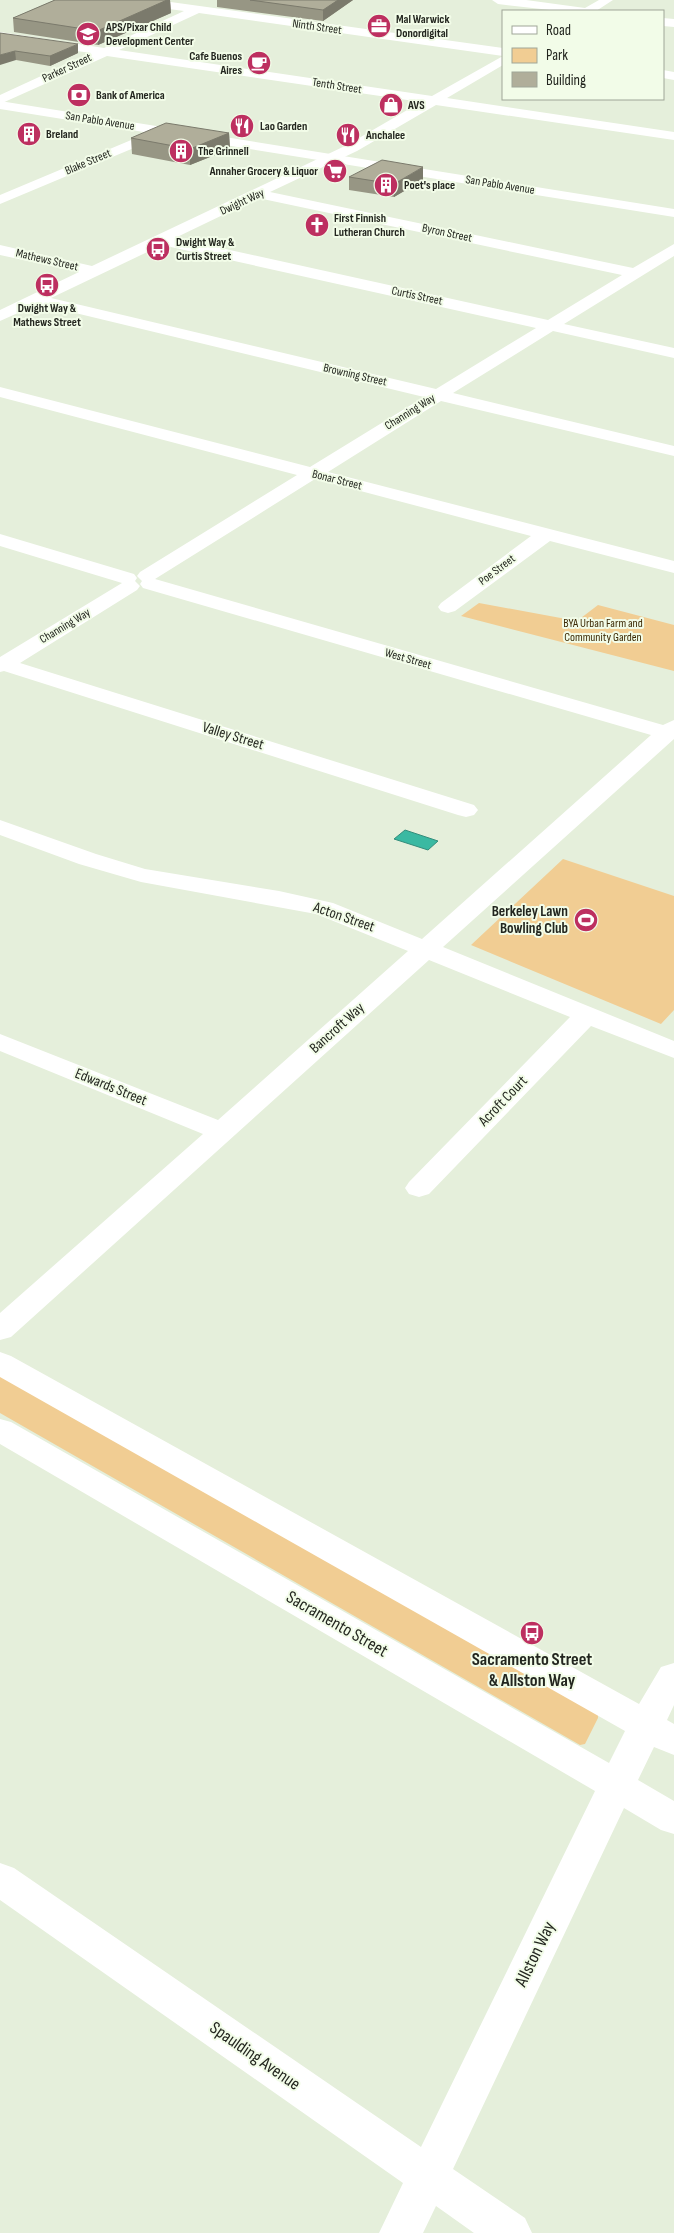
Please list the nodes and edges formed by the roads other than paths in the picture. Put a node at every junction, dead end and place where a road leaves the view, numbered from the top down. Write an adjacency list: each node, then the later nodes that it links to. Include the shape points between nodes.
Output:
1 (131, 0): 5 (street, Ninth Street)
2 (217, 0): 5 (street, Parker Street)
3 (498, 0): 6 (street)
4 (607, 0): 7 (street)
5 (196, 9): 9 (street, Parker Street); 10 (street, Ninth Street)
6 (578, 10)
7 (588, 10)
8 (0, 36): 9 (street, Tenth Street)
9 (104, 51): 12 (street, Parker Street); 13 (street, Tenth Street)
10 (502, 52)
11 (502, 61): 13 (street, Dwight Way)
12 (1, 100): 14 (street, San Pablo Avenue); 15 (street, San Pablo Avenue)
13 (434, 100): 16 (street, Tenth Street); 17 (street, Dwight Way)
14 (176, 126): 15 (street, Blake Street); 17 (street, San Pablo Avenue)
15 (160, 131): 17 (street, San Pablo Avenue); 19 (street, Blake Street)
16 (674, 136)
17 (339, 155): 18 (street, Dwight Way); 20 (street, San Pablo Avenue); 21 (street, San Pablo Avenue)
18 (257, 194): 22 (street, Dwight Way); 26 (street, Byron Street)
19 (0, 200)
20 (674, 204)
21 (674, 213)
22 (161, 240): 25 (street, Dwight Way); 29 (street, Curtis Street)
23 (674, 249): 26 (street, Channing Way)
24 (0, 250): 25 (street, Mathews Street)
25 (94, 271): 27 (street, Dwight Way)
26 (636, 273): 29 (street, Channing Way)
27 (36, 299): 28 (street, Dwight Way); 32 (street, Browning Street)
28 (0, 316)
29 (551, 325): 30 (street, Curtis Street); 32 (street, Channing Way)
30 (674, 352)
31 (0, 392): 34 (street, Bonar Street)
32 (437, 395): 33 (street, Browning Street); 34 (street, Channing Way)
33 (674, 451)
34 (311, 474): 35 (street, Bonar Street); 38 (street, Channing Way)
35 (546, 534): 37 (street, Bonar Street); 39 (street, Poe Street)
36 (0, 540): 38 (street, West Street)
37 (674, 567)
38 (138, 581): 40 (street, Channing Way); 41 (street, West Street, via 642,728)
39 (448, 607)
40 (1, 664): 42 (street, Valley Street)
41 (670, 730): 44 (street, Bancroft Way)
42 (466, 810)
43 (0, 827): 44 (street, Acton Street, via 142,875 324,908)
44 (426, 948): 45 (street, Acton Street); 48 (street, Bancroft Way)
45 (587, 1015): 47 (street, Acton Street); 49 (street, Acroft Court)
46 (0, 1042): 48 (street, Edwards Street)
47 (674, 1050)
48 (223, 1132): 50 (street, Bancroft Way)
49 (419, 1188)
50 (0, 1330)
51 (0, 1363): 54 (street)
52 (0, 1430): 55 (street, Sacramento Street)
53 (674, 1677): 54 (street, Allston Way, via 660,1697)
54 (660, 1733): 55 (street, Allston Way)
55 (616, 1786): 56 (street, Sacramento Street); 58 (street, Allston Way)
56 (674, 1819)
57 (0, 1880): 58 (street, Spaulding Avenue)
58 (428, 2176): 59 (street, Allston Way); 60 (street, Spaulding Avenue)
59 (401, 2233)
60 (510, 2233)

